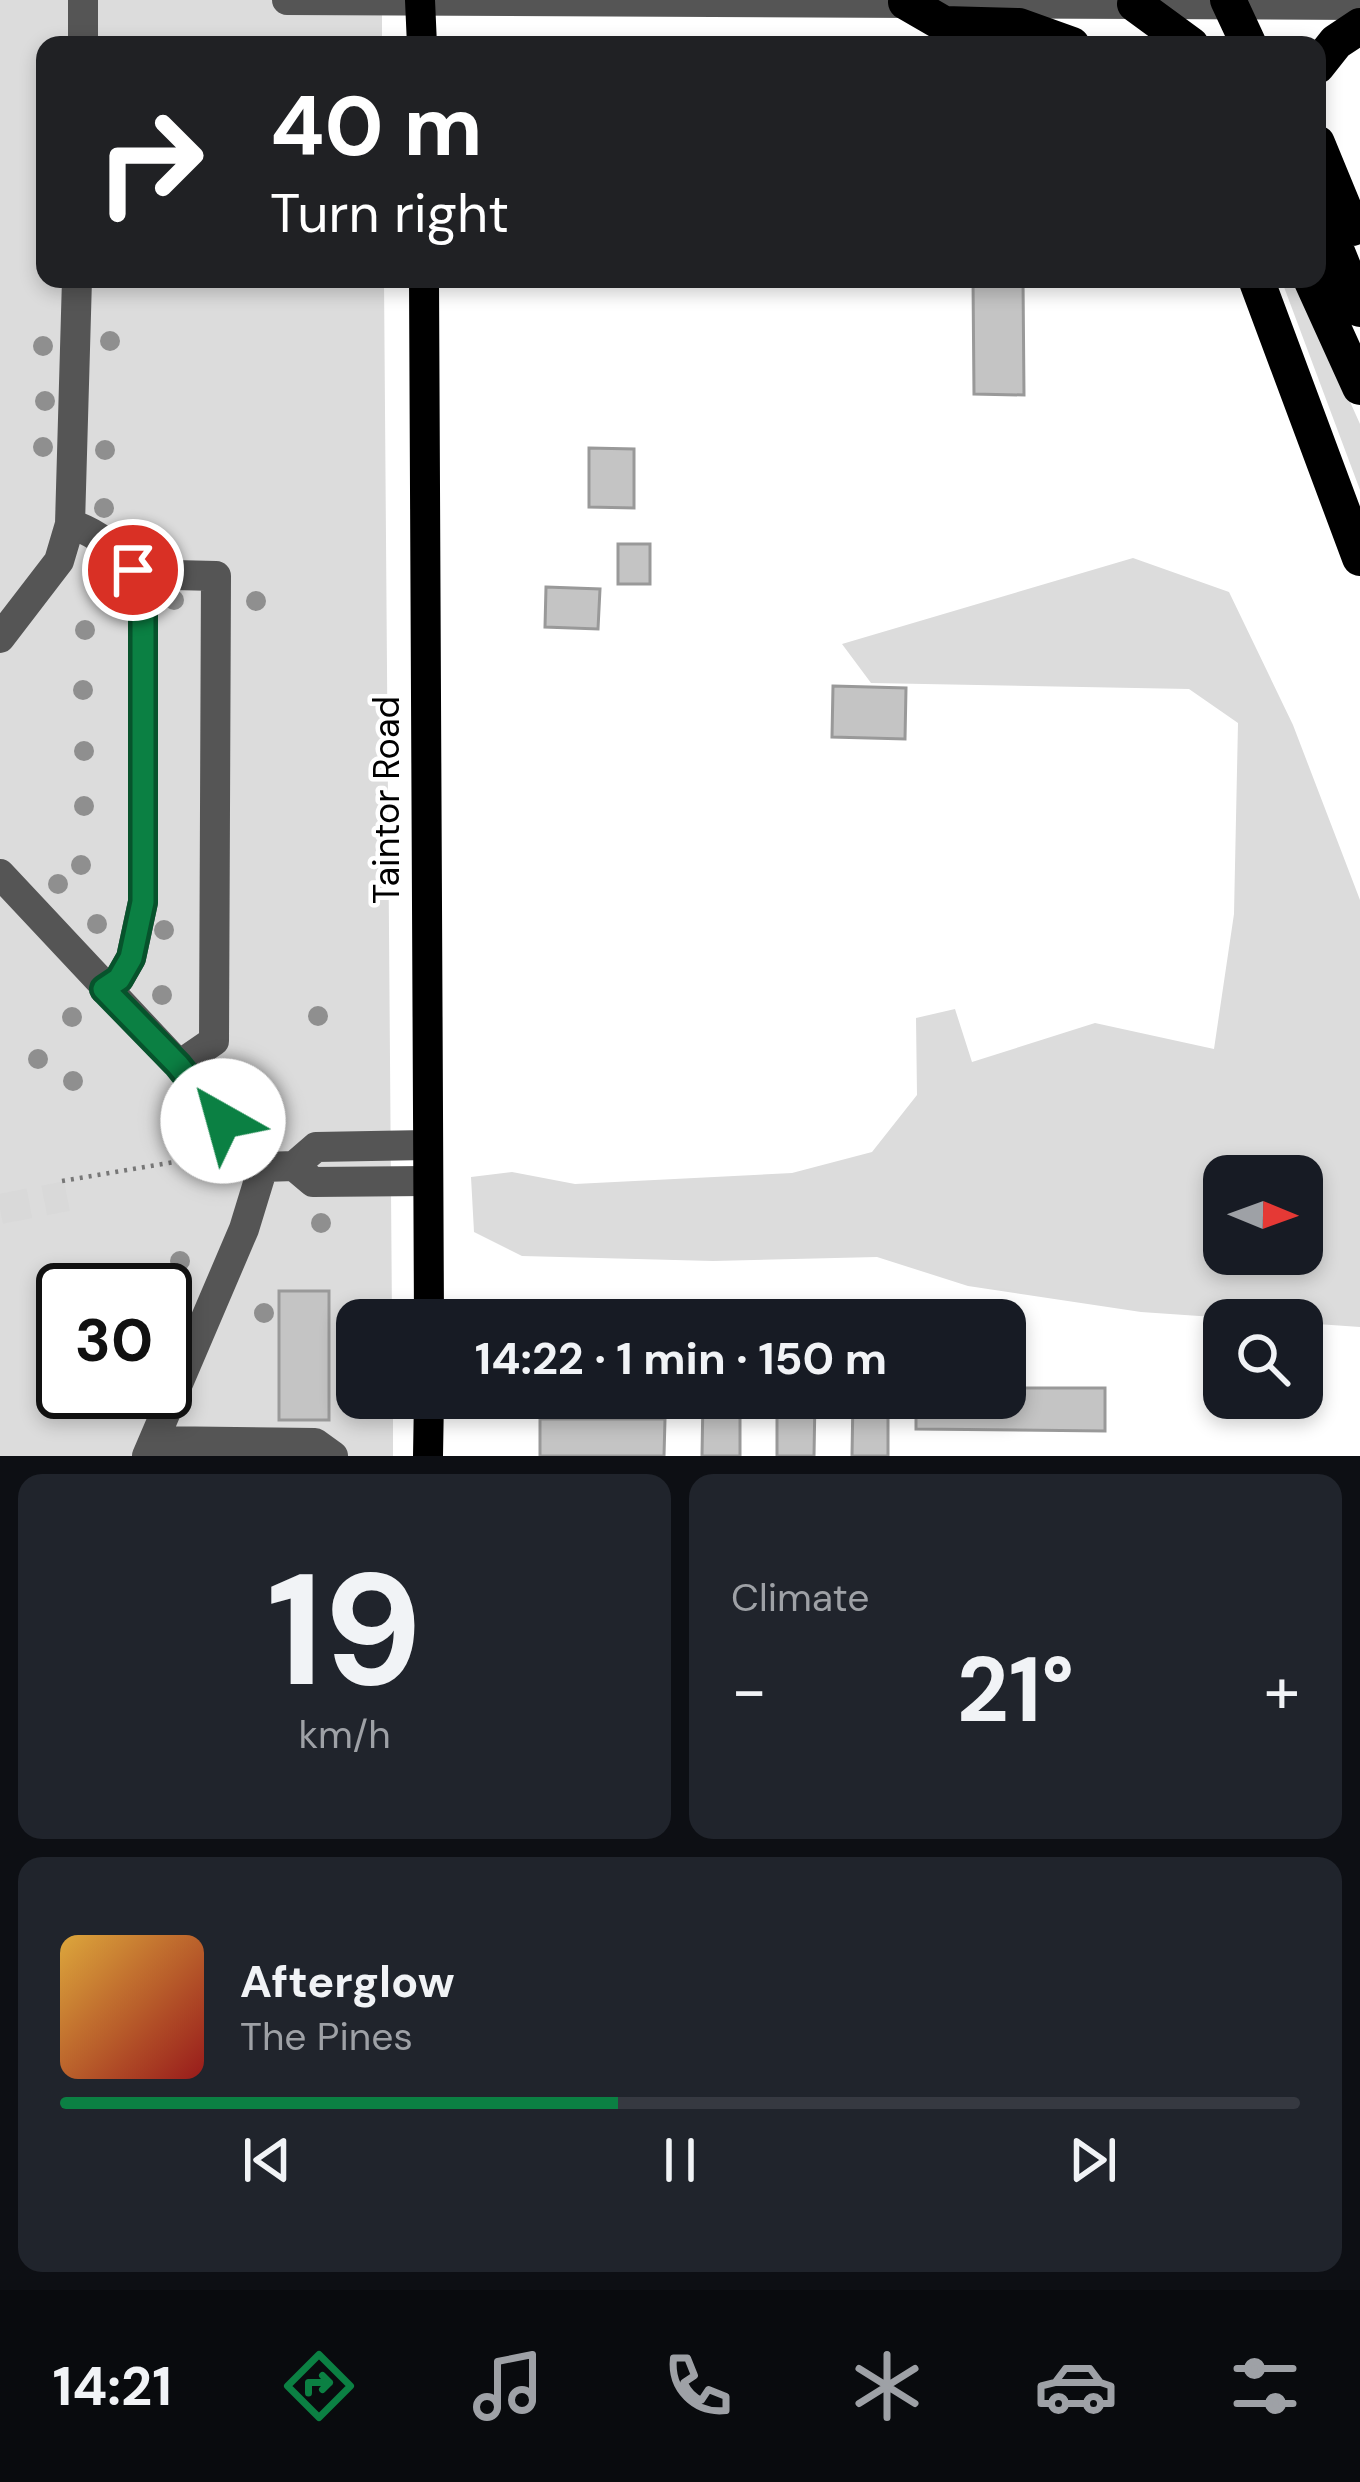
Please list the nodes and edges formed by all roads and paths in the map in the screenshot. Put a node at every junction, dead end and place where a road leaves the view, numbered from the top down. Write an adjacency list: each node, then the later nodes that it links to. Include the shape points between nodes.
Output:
1 (83, 0): 9 (street)
2 (287, 0): 3 (street)
3 (420, 1): 4 (street); 10 (main road)
4 (893, 1): 5 (street); 11 (highway, via 944,24 1018,26)
5 (1134, 2): 6 (street); 12 (highway); 13 (highway)
6 (1226, 2): 7 (street); 14 (highway)
7 (1360, 5)
8 (1360, 26): 15 (highway)
9 (83, 36)
10 (422, 36)
11 (1046, 36)
12 (1150, 36)
13 (1178, 36)
14 (1244, 36)
15 (1326, 55)
16 (1326, 165): 18 (highway)
17 (1326, 224): 23 (highway)
18 (1360, 248)
19 (77, 288): 25 (street)
20 (424, 288): 33 (main road, Taintor Road)
21 (1259, 288): 26 (highway)
22 (1316, 288): 24 (highway)
23 (1360, 309)
24 (1360, 387)
25 (70, 524): 27 (street, via 96,532); 28 (street, via 59,561)
26 (1360, 558)
27 (134, 574): 30 (street, via 143,610 143,902 131,958); 31 (street, via 216,576 214,1041)
28 (0, 638)
29 (0, 874): 30 (street)
30 (104, 989): 31 (street)
31 (178, 1065): 35 (street)
32 (203, 1133): 36 (path, via 198,1158)
33 (427, 1145): 34 (street, via 316,1147); 37 (main road, Taintor Road)
34 (294, 1166): 35 (street); 37 (street, via 313,1182)
35 (262, 1167): 40 (street, via 244,1229)
36 (62, 1181)
37 (426, 1181): 38 (main road, Taintor Road)
38 (429, 1299)
39 (429, 1419): 42 (main road)
40 (150, 1448): 41 (street, via 315,1443)
41 (333, 1456)
42 (428, 1456)

